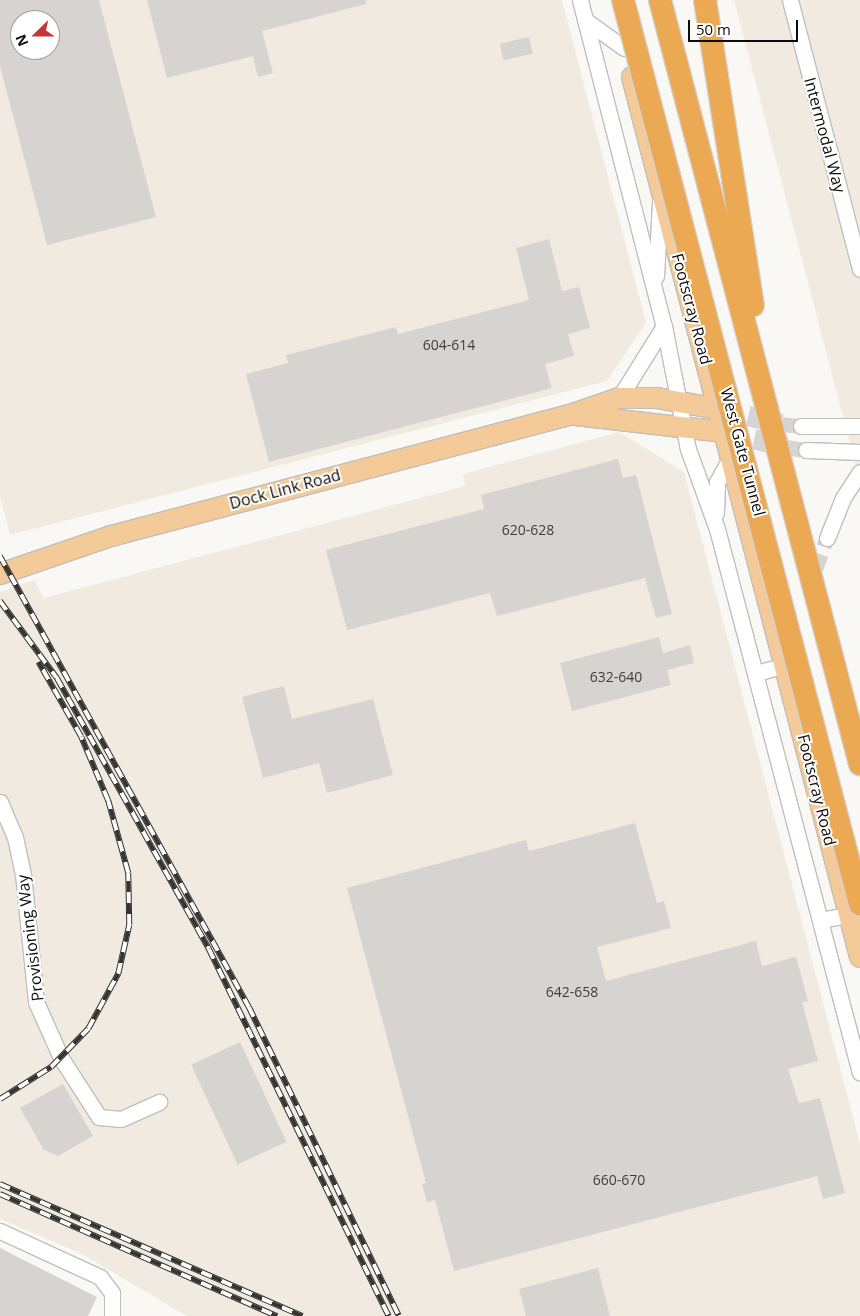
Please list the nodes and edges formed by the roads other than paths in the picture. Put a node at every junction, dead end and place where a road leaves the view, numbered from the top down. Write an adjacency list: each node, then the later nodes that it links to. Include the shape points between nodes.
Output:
1 (580, 0): 7 (street, Footscray Road)
2 (612, 0): 8 (main road, Footscray Road)
3 (624, 0): 33 (highway, West Gate Tunnel, bridge)
4 (660, 0): 15 (highway, bridge)
5 (705, 0): 15 (highway, bridge)
6 (790, 0): 10 (street, Intermodal Way)
7 (585, 20): 8 (street); 11 (street, Footscray Road)
8 (624, 48): 9 (main road, Footscray Road)
9 (660, 185): 11 (street, Footscray Road); 16 (main road, Footscray Road)
10 (860, 270)
11 (656, 295): 12 (street, Footscray Road)
12 (664, 326): 13 (street); 14 (street, Footscray Road)
13 (620, 398): 14 (main road, Dock Link Road); 17 (main road, Dock Link Road)
14 (678, 401): 16 (main road, Dock Link Road); 18 (street, Footscray Road)
15 (768, 405): 31 (highway, bridge)
16 (718, 409): 21 (main road, Footscray Road)
17 (573, 414): 18 (main road, Dock Link Road); 28 (main road, Dock Link Road, via 111,536)
18 (682, 425): 21 (main road, Dock Link Road); 26 (street, Footscray Road)
19 (801, 426): 20 (street)
20 (860, 426)
21 (724, 432): 24 (main road, Footscray Road)
22 (806, 450): 23 (street)
23 (860, 452)
24 (732, 456): 26 (street, via 719,474 715,491); 29 (main road, Footscray Road)
25 (860, 472): 27 (street, via 843,498)
26 (717, 529): 30 (street, Footscray Road)
27 (827, 538)
28 (0, 574)
29 (786, 665): 30 (street); 33 (main road, Footscray Road)
30 (756, 673): 34 (street, Footscray Road)
31 (860, 764)
32 (0, 802): 37 (street, Provisioning Way, via 15,837 22,874 36,1002 61,1058 99,1117 121,1119)
33 (855, 910): 34 (street); 35 (main road, Footscray Road)
34 (820, 920): 36 (street, Footscray Road)
35 (860, 957)
36 (860, 1074)
37 (159, 1102)
38 (0, 1231): 39 (street, via 100,1277 112,1293)
39 (112, 1316)

